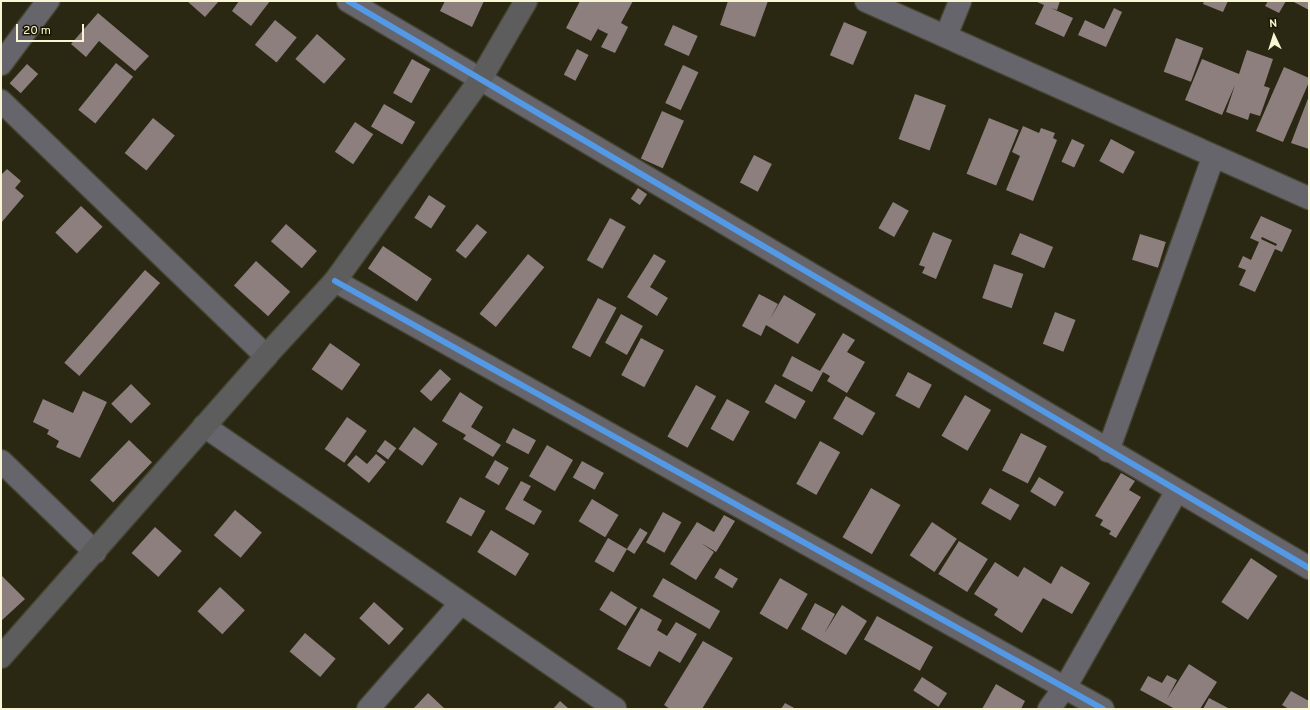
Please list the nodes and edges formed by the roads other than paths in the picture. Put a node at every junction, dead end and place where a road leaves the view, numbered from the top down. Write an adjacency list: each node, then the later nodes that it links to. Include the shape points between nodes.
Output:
1 (48, 1): 7 (street)
2 (348, 1): 8 (street)
3 (526, 1): 8 (street)
4 (866, 1): 6 (street)
5 (960, 1): 6 (street)
6 (946, 36): 10 (street)
7 (1, 64)
8 (480, 80): 12 (street); 15 (street)
9 (1, 100): 13 (street)
10 (1213, 157): 11 (street); 15 (street)
11 (1309, 198)
12 (335, 281): 13 (street); 22 (street)
13 (266, 356): 14 (street)
14 (204, 426): 18 (street); 20 (street)
15 (1108, 451): 17 (street)
16 (1, 461): 18 (street)
17 (1177, 491): 19 (street); 22 (street)
18 (95, 552): 21 (street)
19 (1309, 568)
20 (461, 603): 23 (street); 24 (street)
21 (1, 657)
22 (1066, 686): 25 (street); 26 (street)
23 (368, 709)
24 (615, 709)
25 (1049, 709)
26 (1104, 709)

